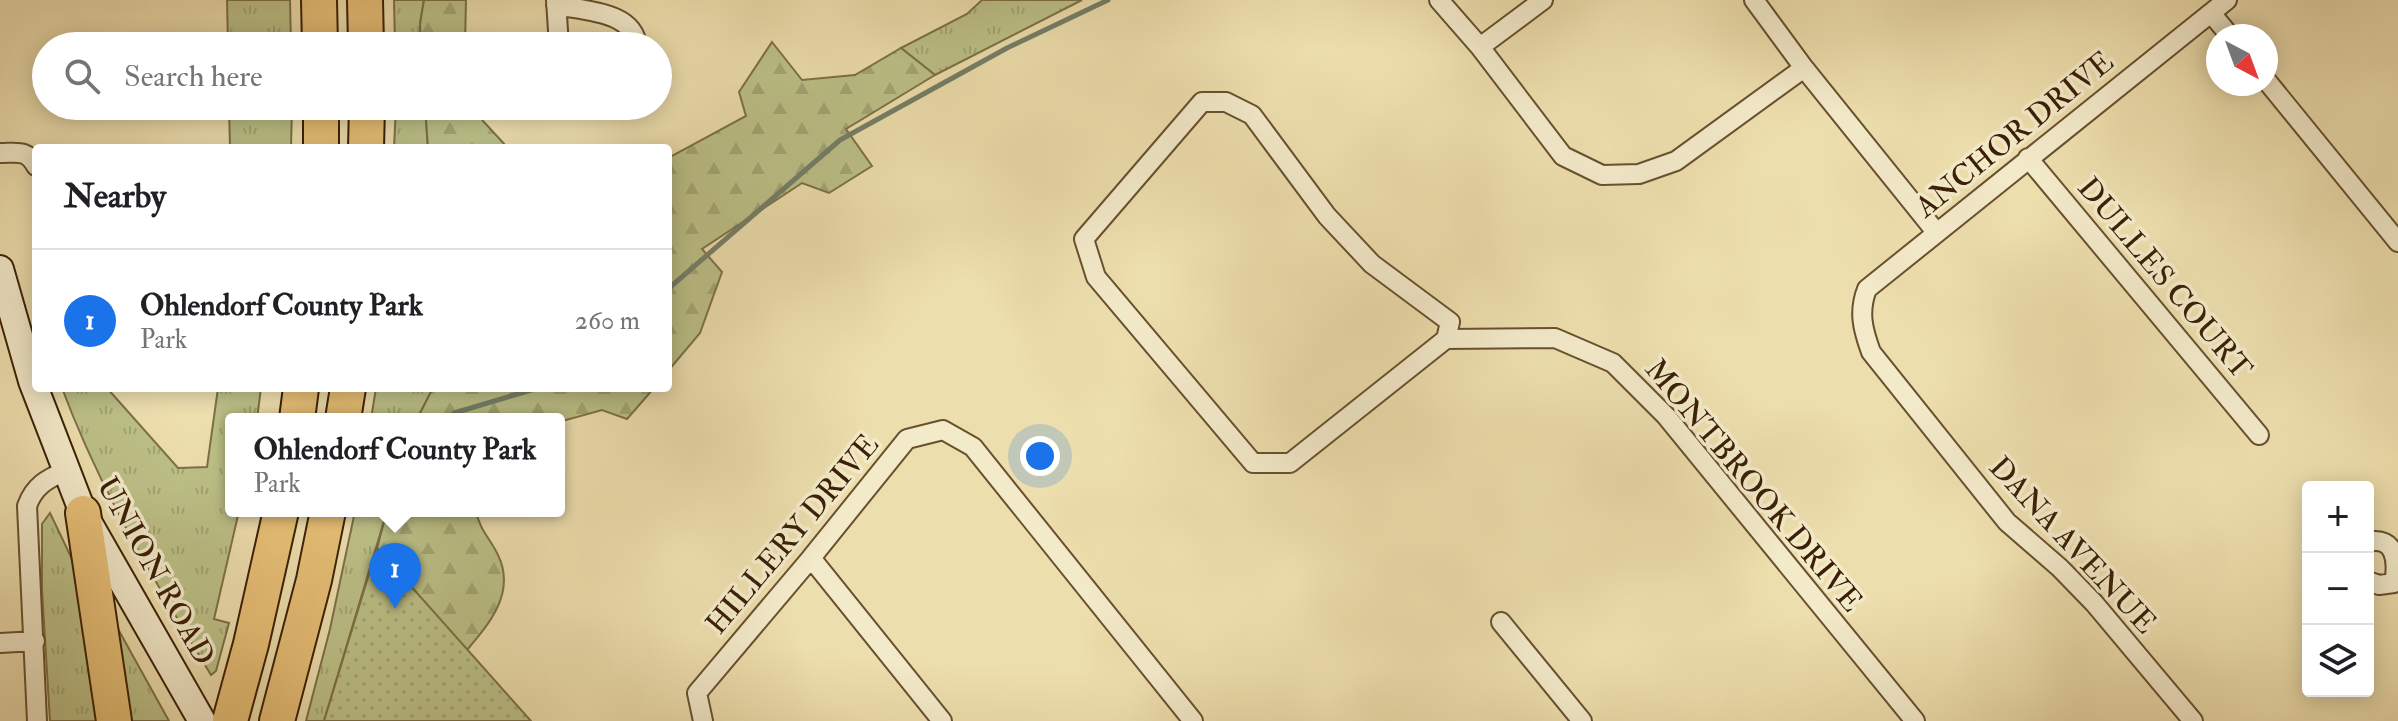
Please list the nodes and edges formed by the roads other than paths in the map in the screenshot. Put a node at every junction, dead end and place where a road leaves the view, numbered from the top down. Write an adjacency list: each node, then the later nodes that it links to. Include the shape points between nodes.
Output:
1 (319, 0): 10 (highway)
2 (365, 0): 11 (highway)
3 (1439, 0): 14 (street)
4 (1543, 0): 14 (street)
5 (1754, 0): 15 (street)
6 (2227, 0): 8 (street, ANCHOR DRIVE)
7 (556, 3): 12 (street); 13 (street, via 621,20)
8 (2211, 13): 9 (street); 22 (street, ANCHOR DRIVE)
9 (2220, 24)
10 (320, 32)
11 (366, 32)
12 (558, 32)
13 (633, 32)
14 (1480, 47): 15 (street, via 1563,156 1602,175 1639,174 1676,161)
15 (1804, 68): 24 (street)
16 (2278, 95): 25 (street)
17 (321, 120): 19 (highway)
18 (367, 120): 20 (highway)
19 (321, 144)
20 (366, 144)
21 (0, 153): 23 (street, via 22,151)
22 (2028, 158): 24 (street, ANCHOR DRIVE); 35 (street, DULLES COURT)
23 (32, 159)
24 (1936, 232): 27 (street, ANCHOR DRIVE, via 1867,289)
25 (2398, 242)
26 (0, 269): 29 (main road, UNION ROAD)
27 (1861, 327): 57 (street, DANA AVENUE, via 1871,352 2007,522 2094,603)
28 (1446, 339): 28 (street, via 1450,322 1372,264 1327,216 1252,115 1226,102 1202,102 1084,239 1096,277 1253,463 1290,463); 56 (street, MONTBROOK DRIVE, via 1555,338 1613,363 1666,416)
29 (32, 379)
30 (37, 392): 36 (main road, UNION ROAD)
31 (300, 392): 33 (highway)
32 (347, 392): 34 (highway)
33 (298, 413)
34 (344, 413)
35 (2259, 435)
36 (65, 471): 37 (main road, UNION ROAD); 45 (street, via 42,482 27,506)
37 (83, 513): 48 (highway); 49 (main road, UNION ROAD)
38 (280, 517): 50 (highway)
39 (327, 517): 51 (highway)
40 (2374, 541): 43 (street, via 2394,550)
41 (811, 558): 52 (street, HILLERY DRIVE, via 697,693); 53 (street); 54 (street, HILLERY DRIVE, via 907,439 943,430 973,447)
42 (2374, 583): 43 (street)
43 (2396, 586)
44 (1501, 622): 55 (street)
45 (35, 641): 46 (street); 47 (street)
46 (0, 643)
47 (37, 721)
48 (114, 721)
49 (202, 721)
50 (230, 721)
51 (277, 721)
52 (703, 721)
53 (942, 721)
54 (1193, 721)
55 (1582, 721)
56 (1915, 721)
57 (2193, 721)

